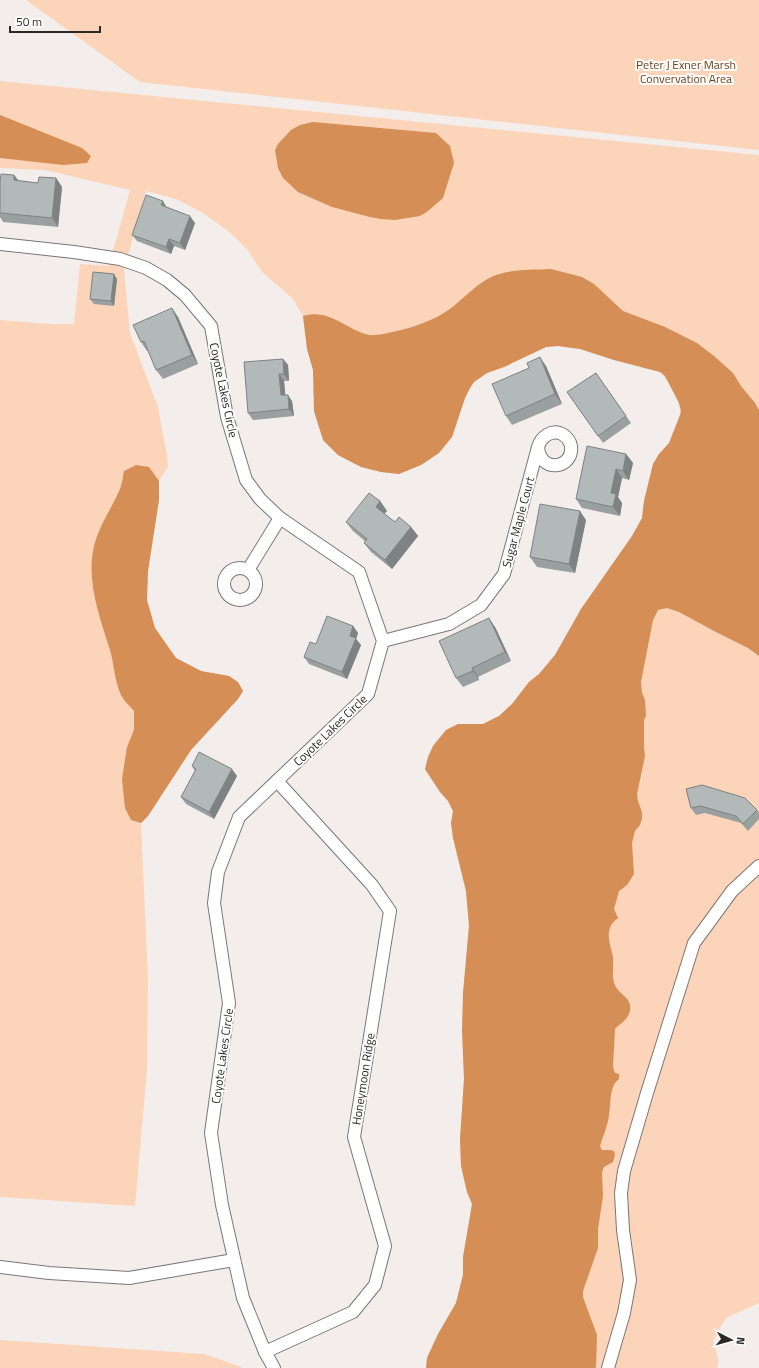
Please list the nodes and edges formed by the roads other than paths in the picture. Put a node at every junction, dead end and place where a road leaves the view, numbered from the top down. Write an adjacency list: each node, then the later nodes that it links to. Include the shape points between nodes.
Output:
1 (0, 244): 3 (street, Coyote Lakes Circle, via 120,259 146,268 168,280 211,326 227,417 246,480 260,499)
2 (538, 447): 5 (street, Sugar Maple Court, via 504,574 481,605 449,624)
3 (280, 518): 4 (street); 5 (street, Coyote Lakes Circle, via 359,572)
4 (248, 570)
5 (384, 641): 6 (street, Coyote Lakes Circle, via 368,694)
6 (277, 781): 8 (street, Coyote Lakes Circle, via 239,817 218,872 214,903 229,1003 211,1133 222,1205); 10 (street, Honeymoon Ridge, via 372,885 390,911 354,1137 385,1246 375,1285 353,1312)
7 (759, 866): 12 (street, via 732,891 694,944 647,1093 624,1170 621,1193 623,1230 630,1280 624,1313)
8 (234, 1260): 9 (street, via 128,1278); 10 (street, Coyote Lakes Circle, via 243,1298)
9 (0, 1267)
10 (265, 1352): 11 (street, Coyote Lakes Circle)
11 (274, 1368)
12 (608, 1368)

